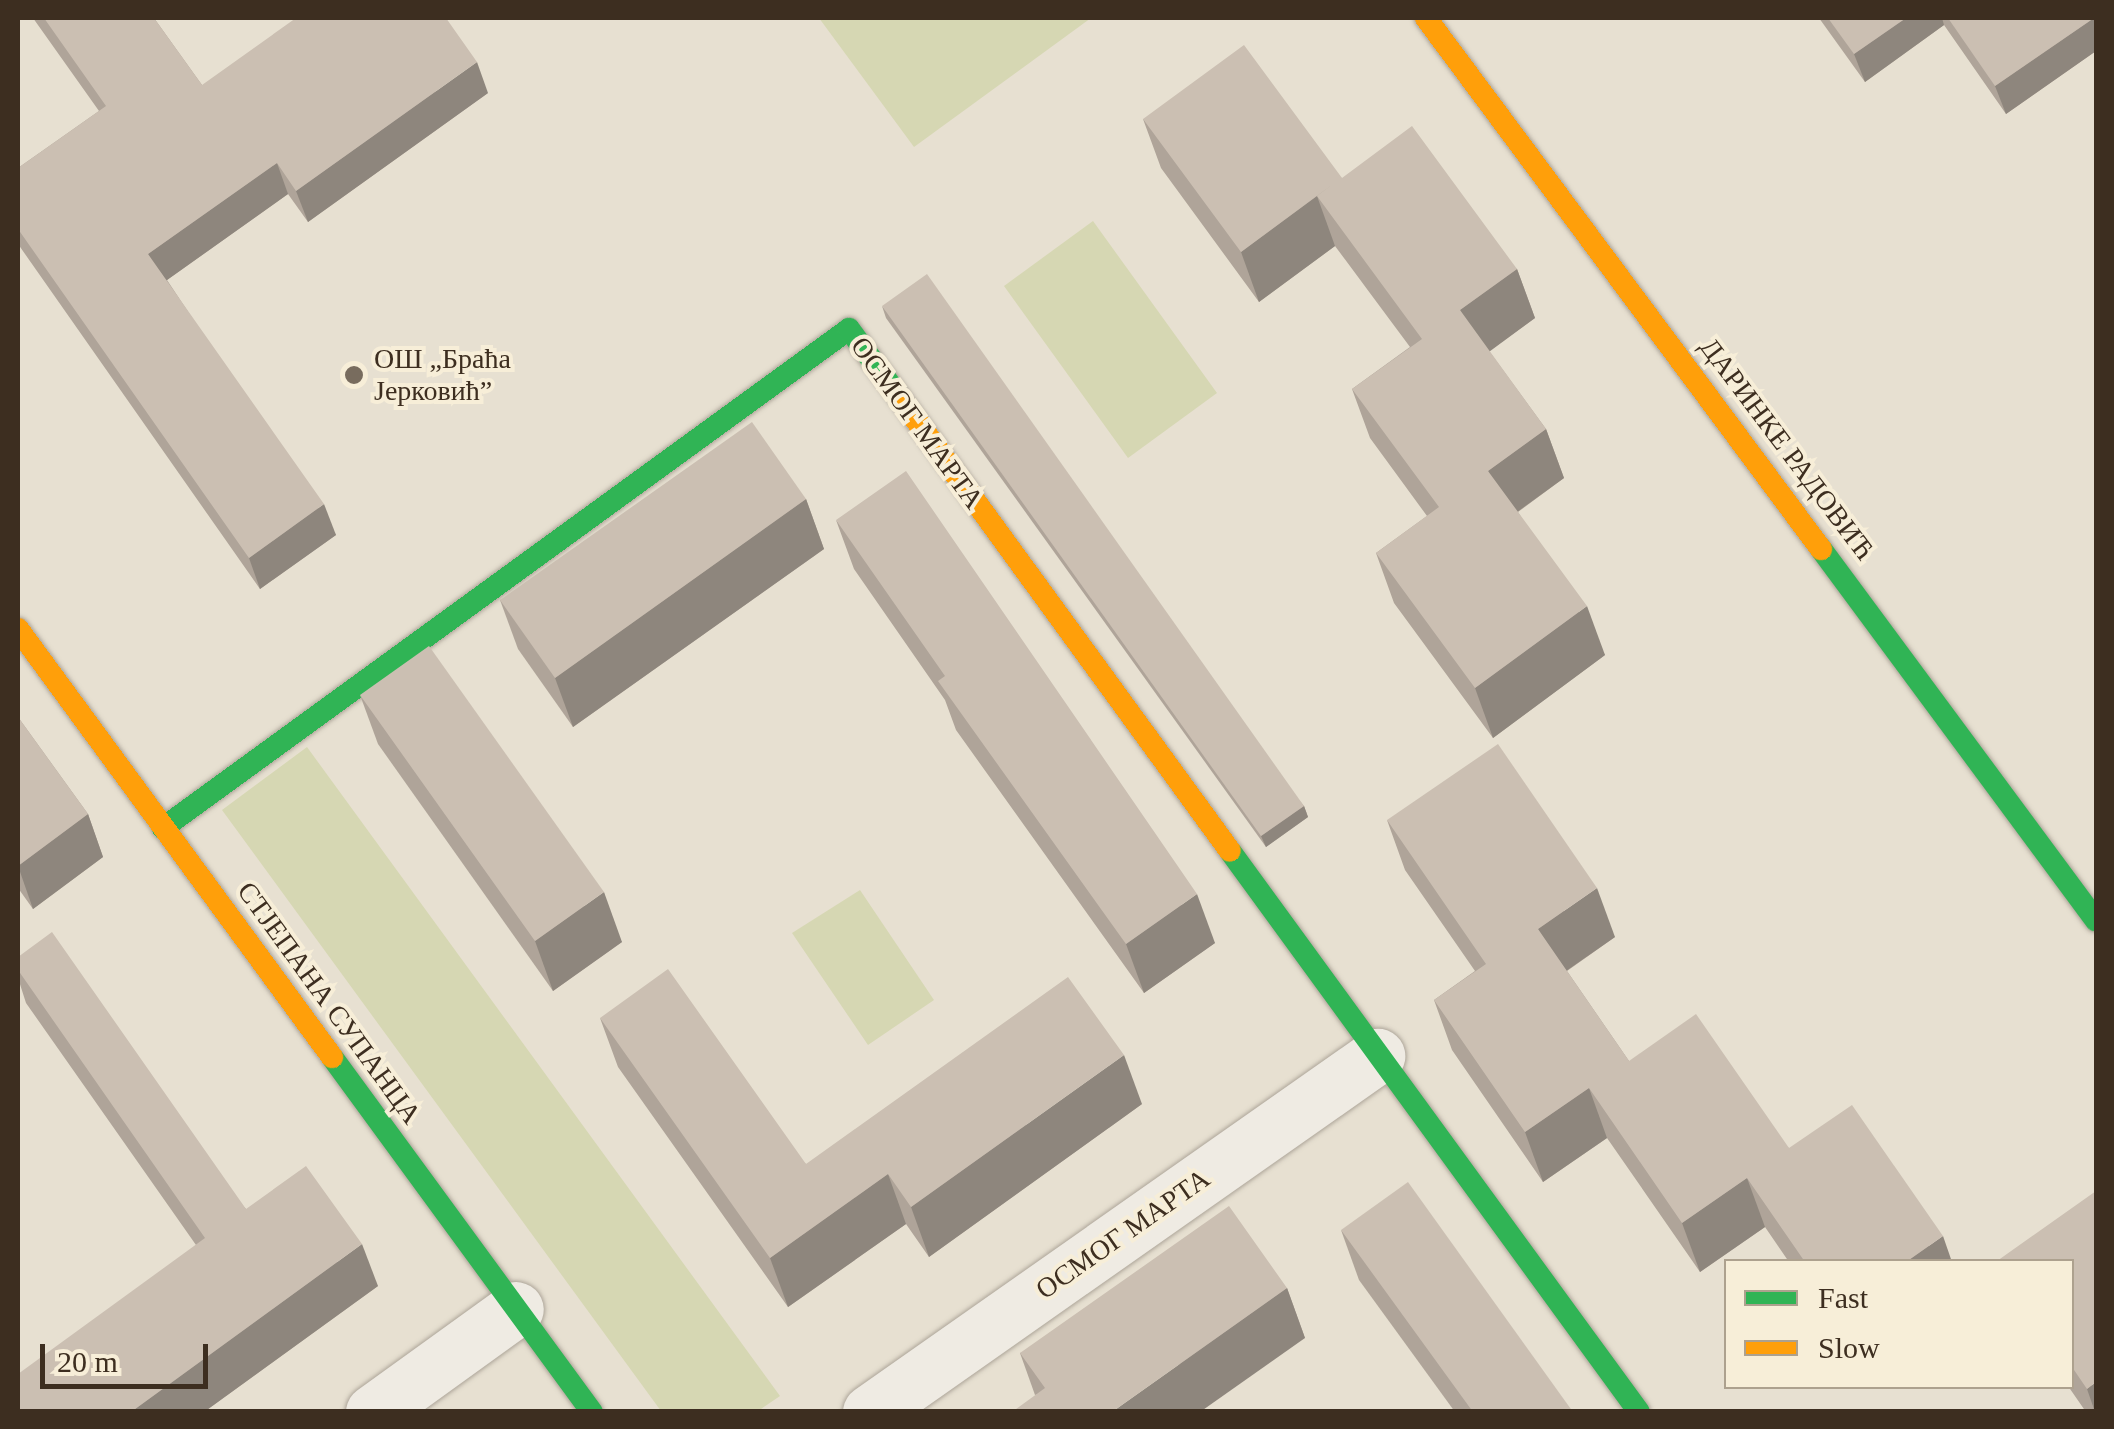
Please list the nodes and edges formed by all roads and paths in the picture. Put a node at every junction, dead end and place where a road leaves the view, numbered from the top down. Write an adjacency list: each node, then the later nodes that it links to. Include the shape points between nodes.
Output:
1 (1426, 18): 4 (street, ДАРИНКЕ РАДОВИЋ)
2 (18, 630): 3 (street, СТЈЕПАНА СУПАНЦА)
3 (163, 828): 5 (street, ОСМОГ МАРТА, via 849,329); 6 (street, СТЈЕПАНА СУПАНЦА)
4 (2095, 911)
5 (1377, 1056): 9 (street, ОСМОГ МАРТА); 10 (street, ОСМОГ МАРТА)
6 (516, 1309): 7 (street); 8 (street, СТЈЕПАНА СУПАНЦА)
7 (373, 1412)
8 (592, 1412)
9 (870, 1412)
10 (1639, 1412)

